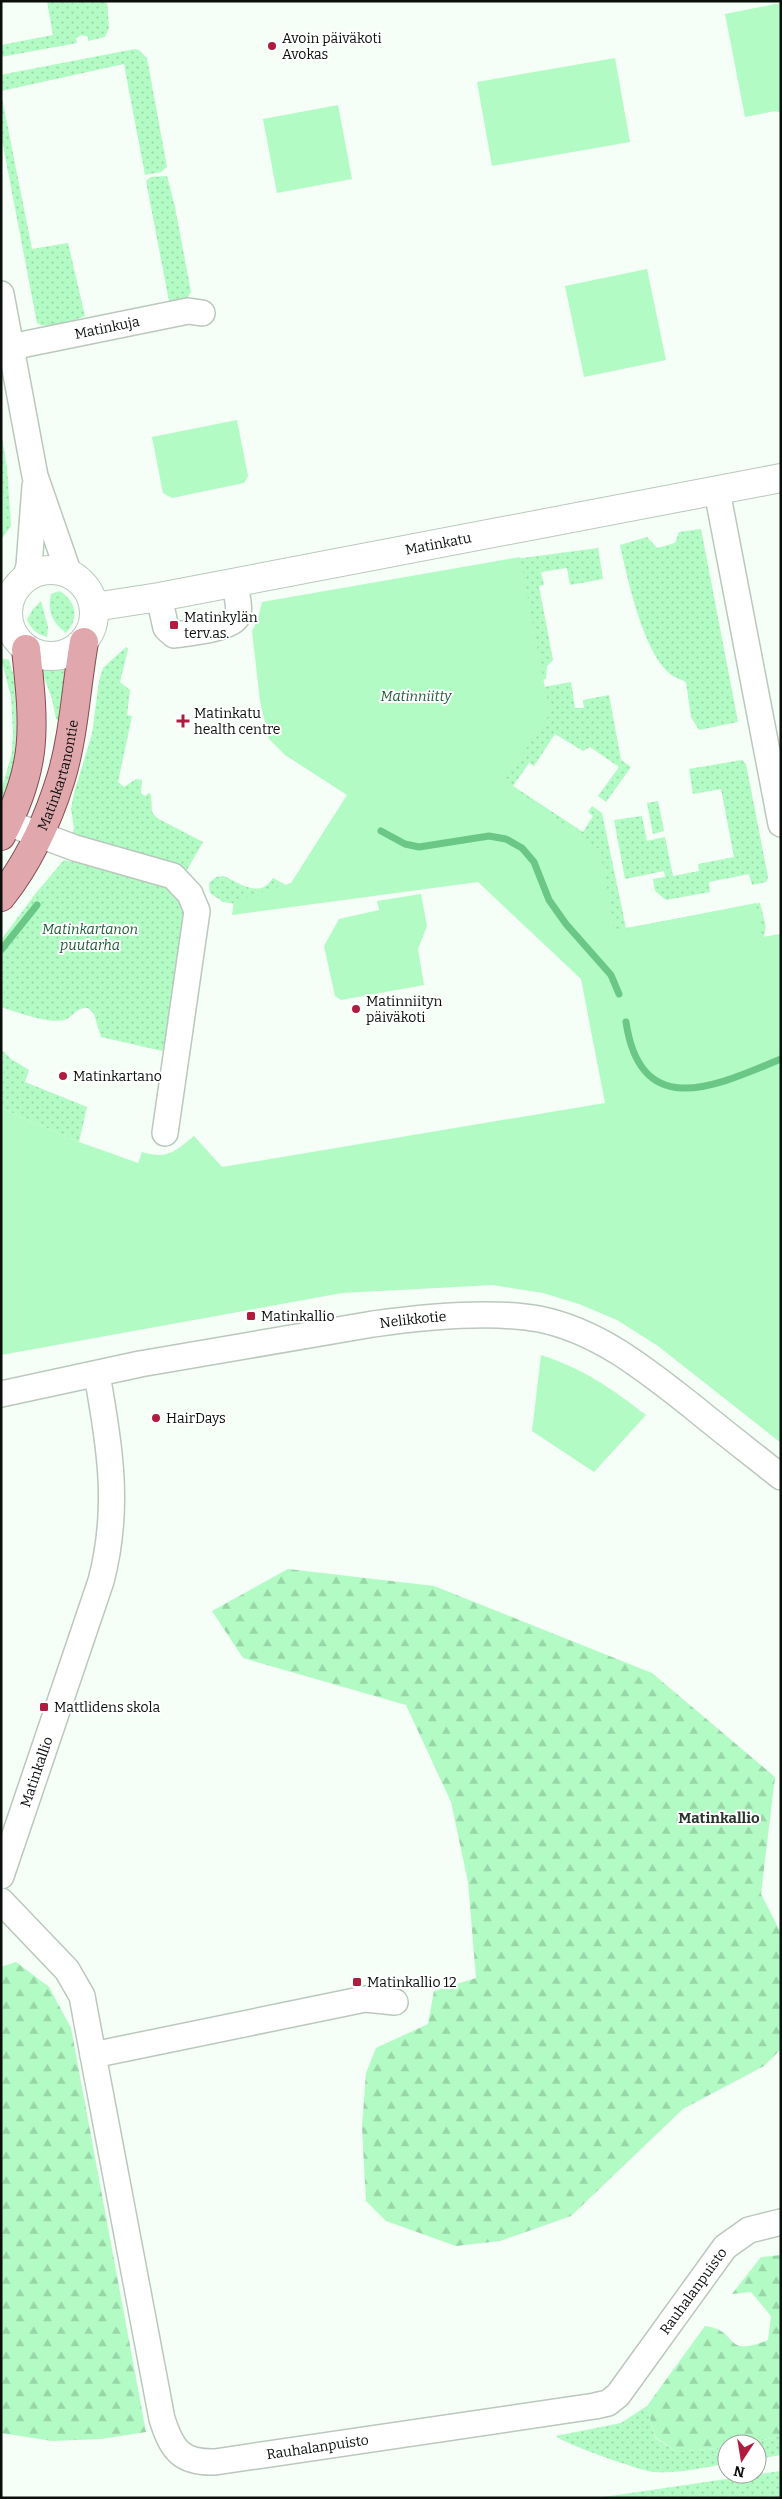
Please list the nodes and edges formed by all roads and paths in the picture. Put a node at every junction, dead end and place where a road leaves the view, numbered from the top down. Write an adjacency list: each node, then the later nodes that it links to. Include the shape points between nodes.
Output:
1 (1, 294): 3 (street)
2 (202, 312): 3 (street, Matinkuja, via 188,312)
3 (11, 347): 4 (street)
4 (36, 476): 7 (street); 8 (street, via 29,566)
5 (781, 478): 6 (main road, Matinkatu)
6 (717, 491): 9 (main road, Matinkatu); 14 (street)
7 (69, 574): 8 (main road, via 46,570); 11 (main road, via 86,587)
8 (25, 579): 13 (main road, via 11,598 8,617 16,639)
9 (234, 582): 10 (main road, Matinkatu); 10 (street, via 238,611 230,625 174,635 166,628)
10 (159, 597): 11 (main road, Matinkatu)
11 (94, 607): 12 (main road, via 91,632)
12 (84, 642): 13 (main road, via 74,650 56,656 37,655); 17 (main road, Matinkartanontie, via 61,777)
13 (26, 649): 16 (main road, Matinkartanontie, via 34,732 23,788)
14 (778, 792): 15 (street)
15 (781, 824)
16 (5, 829): 17 (street)
17 (39, 835): 18 (main road, Matinkartanontie); 19 (street, via 173,876 190,894 197,911)
18 (1, 897)
19 (166, 1133)
20 (97, 1374): 21 (street, Nelikkotie); 22 (street, Nelikkotie, via 406,1320 479,1315 538,1319 602,1342 631,1358); 23 (street, Matinkallio, via 112,1474 110,1548)
21 (1, 1394)
22 (781, 1477)
23 (1, 1876)
24 (1, 1901): 26 (street, via 68,1970 82,1996)
25 (395, 2002): 26 (street, via 365,1999)
26 (93, 2055): 27 (street, Rauhalanpuisto, via 162,2419 173,2446 189,2460 215,2462 608,2403 623,2388 725,2247 749,2230)
27 (781, 2222)

